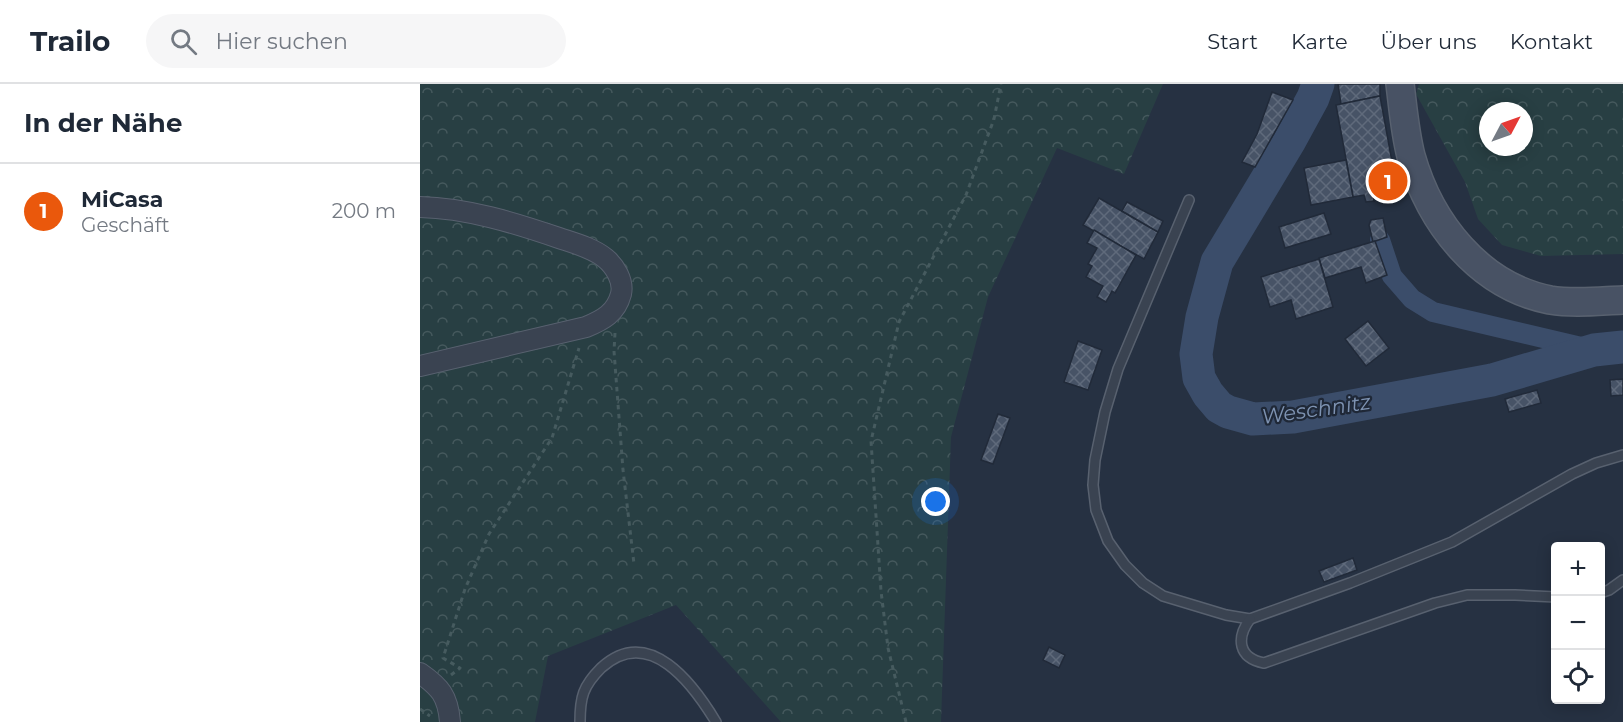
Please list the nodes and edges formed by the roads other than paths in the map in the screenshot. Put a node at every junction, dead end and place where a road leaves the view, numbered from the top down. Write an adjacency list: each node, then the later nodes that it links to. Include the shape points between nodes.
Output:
1 (1400, 84): 4 (main road, via 1411,155 1427,200 1457,245 1487,272 1524,293 1579,303)
2 (1189, 200): 10 (lane, via 1118,369 1095,460 1095,502 1108,541 1143,583 1163,596)
3 (420, 207): 5 (street, via 440,207 519,224 581,245 604,257 618,272 622,291 615,309 586,327)
4 (1623, 300)
5 (420, 366)
6 (1623, 455): 10 (lane, via 1572,474 1452,542)
7 (1623, 580): 8 (lane)
8 (1605, 591)
9 (1551, 597): 10 (lane, via 1467,595 1264,663 1256,662 1242,648 1243,628)
10 (1250, 619)
11 (420, 673): 12 (street, via 439,686 449,708)
12 (441, 719)
13 (580, 722): 14 (lane, via 580,700 586,685 610,660 628,653 644,653 658,658 683,677)
14 (717, 722)

